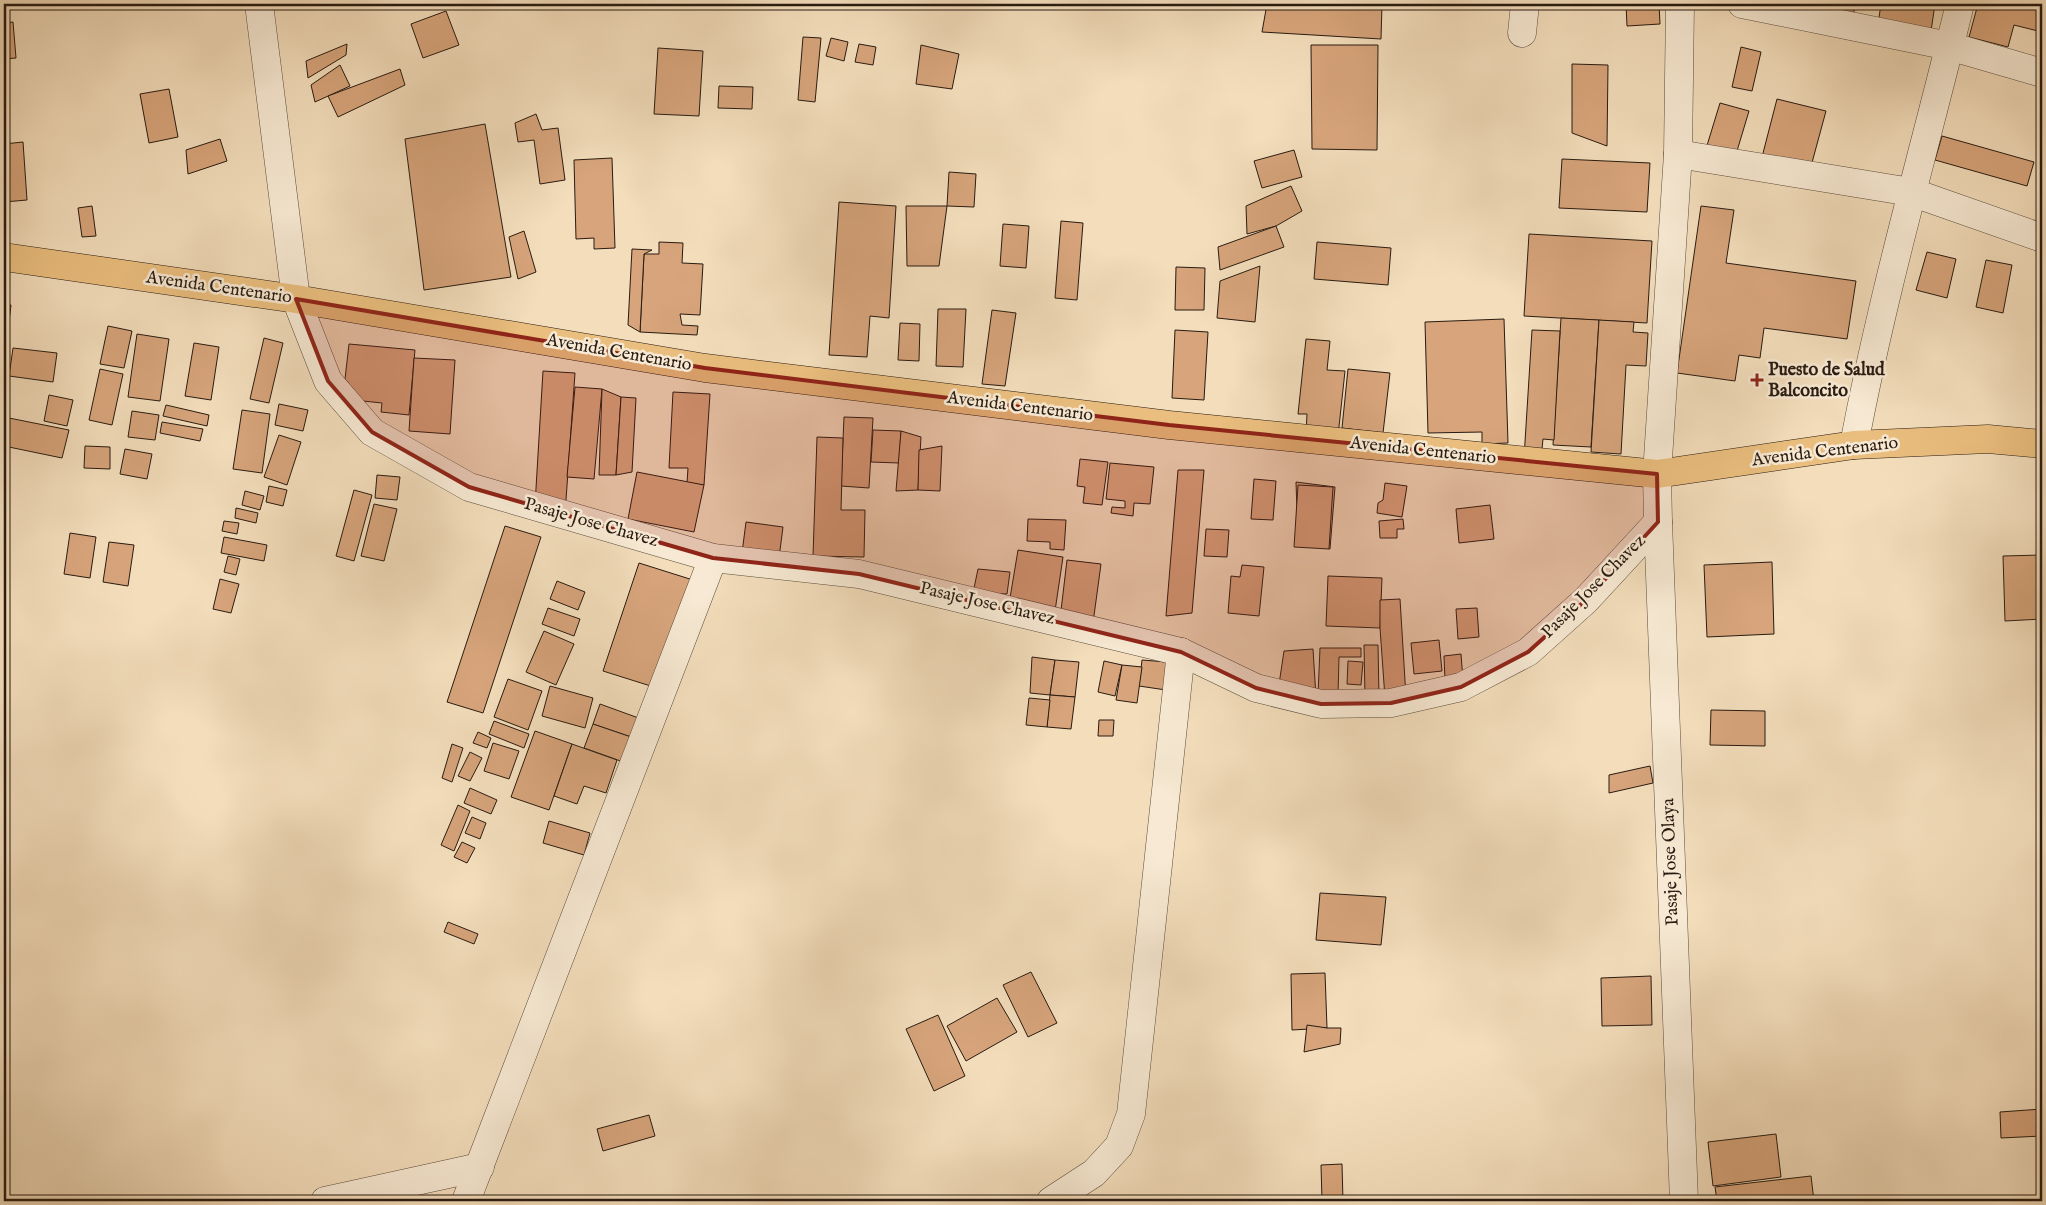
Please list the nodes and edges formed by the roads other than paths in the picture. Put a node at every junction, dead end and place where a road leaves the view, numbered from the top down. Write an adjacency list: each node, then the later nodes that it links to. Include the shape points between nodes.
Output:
1 (259, 4): 13 (street, Pasaje Jose Chavez)
2 (1525, 4): 6 (street)
3 (1680, 4): 9 (street, Pasaje Jose Chavez)
4 (1742, 4): 7 (street)
5 (1960, 4): 7 (street)
6 (1522, 33)
7 (1949, 46): 8 (street); 10 (street)
8 (2042, 74)
9 (1678, 154): 10 (street); 16 (street, Pasaje Jose Chavez)
10 (1911, 192): 11 (street); 15 (street, via 1868,371)
11 (2042, 238)
12 (4, 257): 13 (main road, Avenida Centenario)
13 (296, 299): 16 (main road, Avenida Centenario, via 705,368 1169,425); 18 (street, Pasaje Jose Chavez, via 328,381 372,432 469,487)
14 (2042, 444): 15 (main road, Avenida Centenario, via 1988,439)
15 (1854, 445): 16 (main road, Avenida Centenario)
16 (1657, 474): 17 (street, Pasaje Jose Chavez)
17 (1658, 522): 19 (street, Pasaje Jose Chavez, via 1586,600 1528,652 1462,687 1391,704 1321,704 1256,688); 24 (street, Pasaje Jose Olaya)
18 (713, 558): 19 (street, Pasaje Jose Chavez, via 859,574); 20 (street)
19 (1181, 652): 23 (street, via 1131,1114 1119,1146 1094,1173)
20 (480, 1167): 21 (street); 22 (street)
21 (325, 1201)
22 (466, 1201)
23 (1051, 1201)
24 (1684, 1201)

